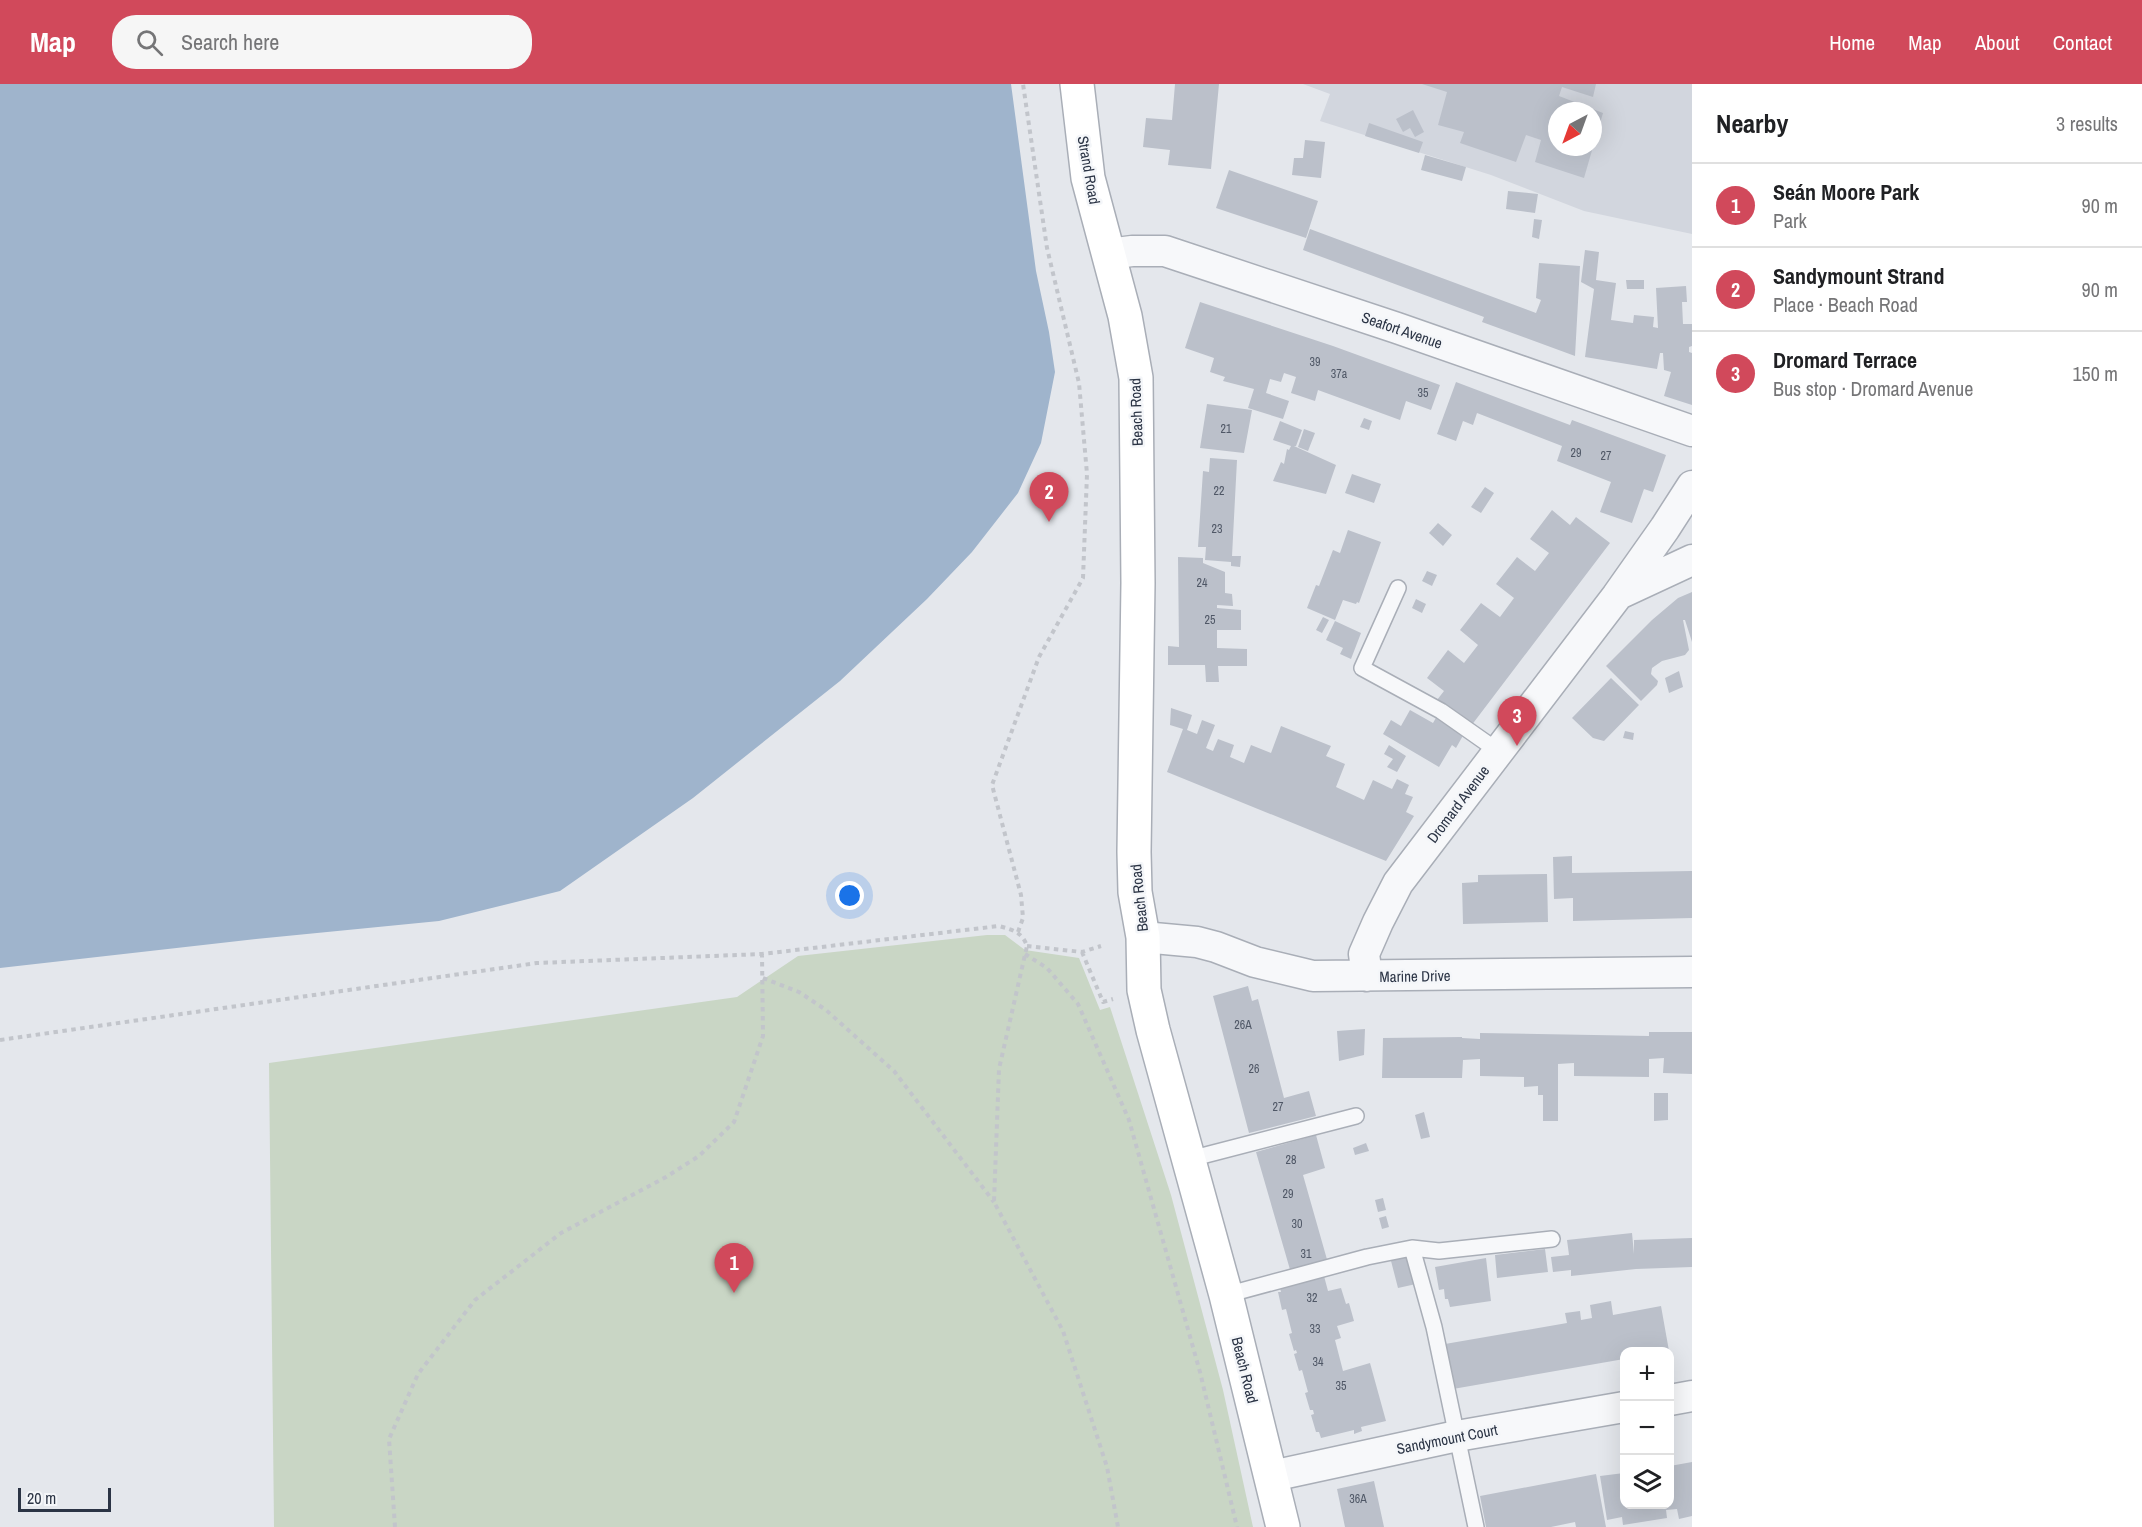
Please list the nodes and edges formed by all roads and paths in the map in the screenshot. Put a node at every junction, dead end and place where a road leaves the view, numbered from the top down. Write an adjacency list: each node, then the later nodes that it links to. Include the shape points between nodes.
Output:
1 (1023, 84): 10 (path, via 1047,248 1079,383 1087,474 1083,578 1039,657 992,785 1021,895 1023,918)
2 (1077, 84): 3 (main road, Strand Road, via 1088,178)
3 (1108, 254): 4 (street, Seafort Avenue, via 1165,251); 11 (main road, Beach Road, via 1136,378 1134,852 1135,892)
4 (1692, 432)
5 (1692, 486): 8 (street)
6 (1692, 560): 8 (street, Dromard Avenue)
7 (1398, 588): 9 (lane, via 1362,668 1441,711)
8 (1617, 596): 9 (street, Dromard Avenue)
9 (1498, 751): 18 (street, Dromard Avenue, via 1398,883 1364,954)
10 (1018, 932): 12 (path); 15 (path, via 999,926)
11 (1143, 937): 18 (street, Marine Drive, via 1197,942 1313,976); 23 (main road, Beach Road, via 1144,990)
12 (1027, 946): 14 (path); 16 (path)
13 (1101, 946): 14 (path)
14 (1082, 952): 20 (path, via 1103,1002)
15 (762, 954): 19 (path); 21 (path, via 537,963)
16 (1025, 954): 24 (path, via 999,1069); 35 (path, via 1047,968 1078,1004 1129,1120 1200,1372)
17 (1692, 972): 18 (street, Marine Drive)
18 (1367, 976)
19 (762, 978): 24 (path, via 799,992 826,1010 894,1071); 33 (path, via 763,1036 734,1122 699,1156 561,1233 475,1300 418,1374 389,1439)
20 (1120, 996)
21 (0, 1040)
22 (1356, 1116): 23 (lane)
23 (1190, 1159): 27 (main road, Beach Road)
24 (994, 1202): 34 (path, via 1063,1331 1107,1467)
25 (1552, 1239): 26 (lane, via 1439,1251)
26 (1412, 1248): 27 (lane); 31 (lane, via 1434,1327)
27 (1226, 1295): 32 (main road, Beach Road)
28 (1692, 1396): 29 (street)
29 (1674, 1399)
30 (1620, 1408): 31 (street, Sandymount Court)
31 (1457, 1436): 32 (street, Sandymount Court); 37 (lane)
32 (1272, 1476): 36 (main road, Beach Road)
33 (395, 1527)
34 (1118, 1527)
35 (1238, 1527)
36 (1282, 1527)
37 (1476, 1527)

